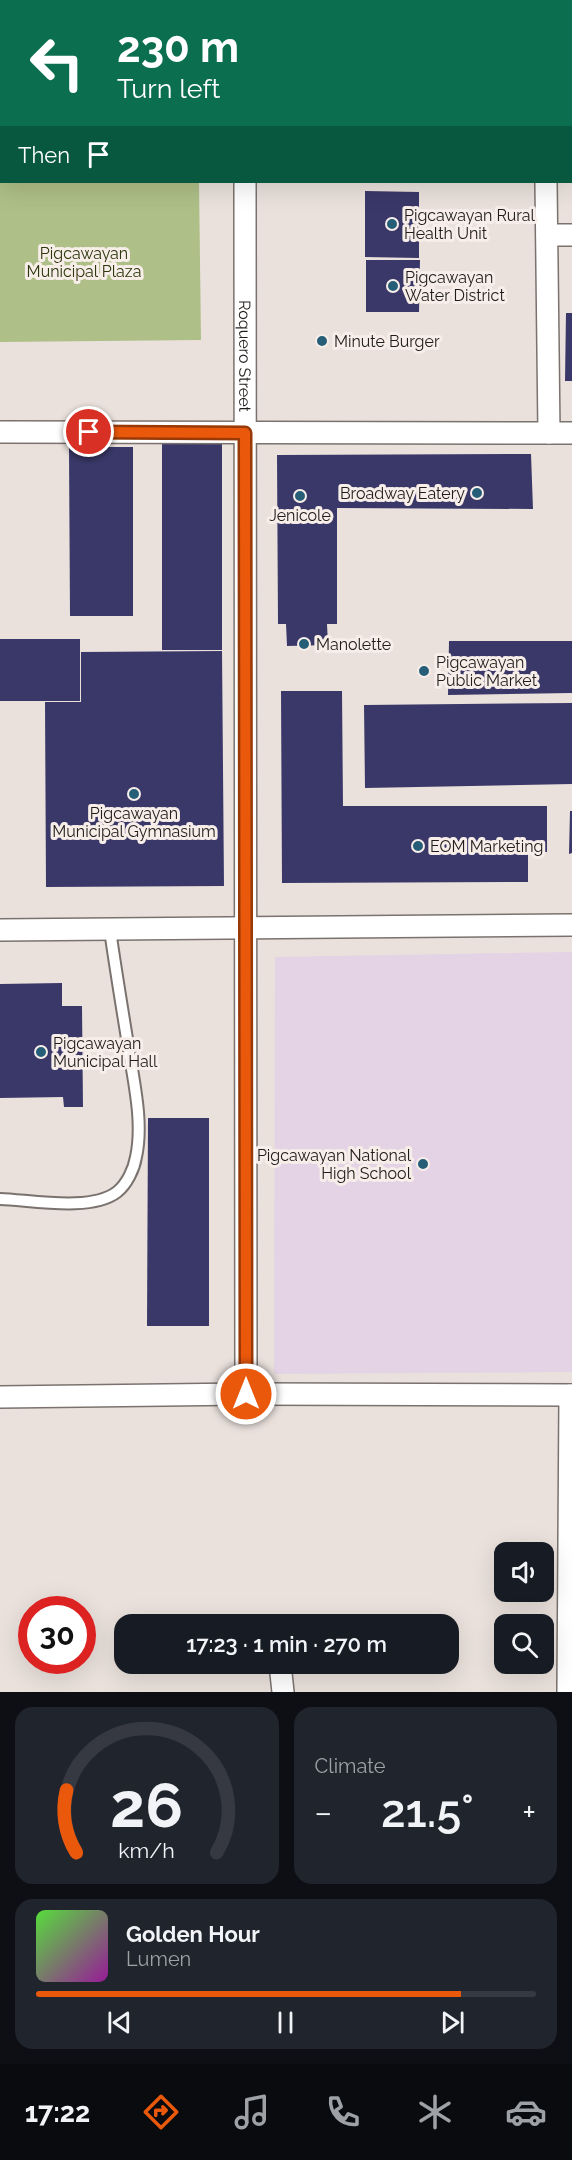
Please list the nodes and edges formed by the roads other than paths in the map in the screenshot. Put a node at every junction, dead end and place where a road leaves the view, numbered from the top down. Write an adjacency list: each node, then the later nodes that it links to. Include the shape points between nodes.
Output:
1 (245, 183): 6 (street, Roquero Street)
2 (546, 183): 3 (street)
3 (547, 235): 4 (street); 7 (street)
4 (572, 235)
5 (0, 432): 6 (street)
6 (245, 433): 7 (street); 10 (street, Roquero Street)
7 (549, 433): 8 (street)
8 (572, 433)
9 (572, 924): 10 (street)
10 (246, 928): 12 (street); 14 (street, Roquero Street)
11 (0, 930): 12 (street)
12 (110, 930): 13 (lane, via 136,1095 137,1156 129,1177 117,1192 98,1201)
13 (0, 1199)
14 (246, 1394): 15 (street); 16 (street)
15 (571, 1395): 19 (street)
16 (0, 1397)
17 (281, 1674): 18 (street)
18 (283, 1692)
19 (568, 1692)

